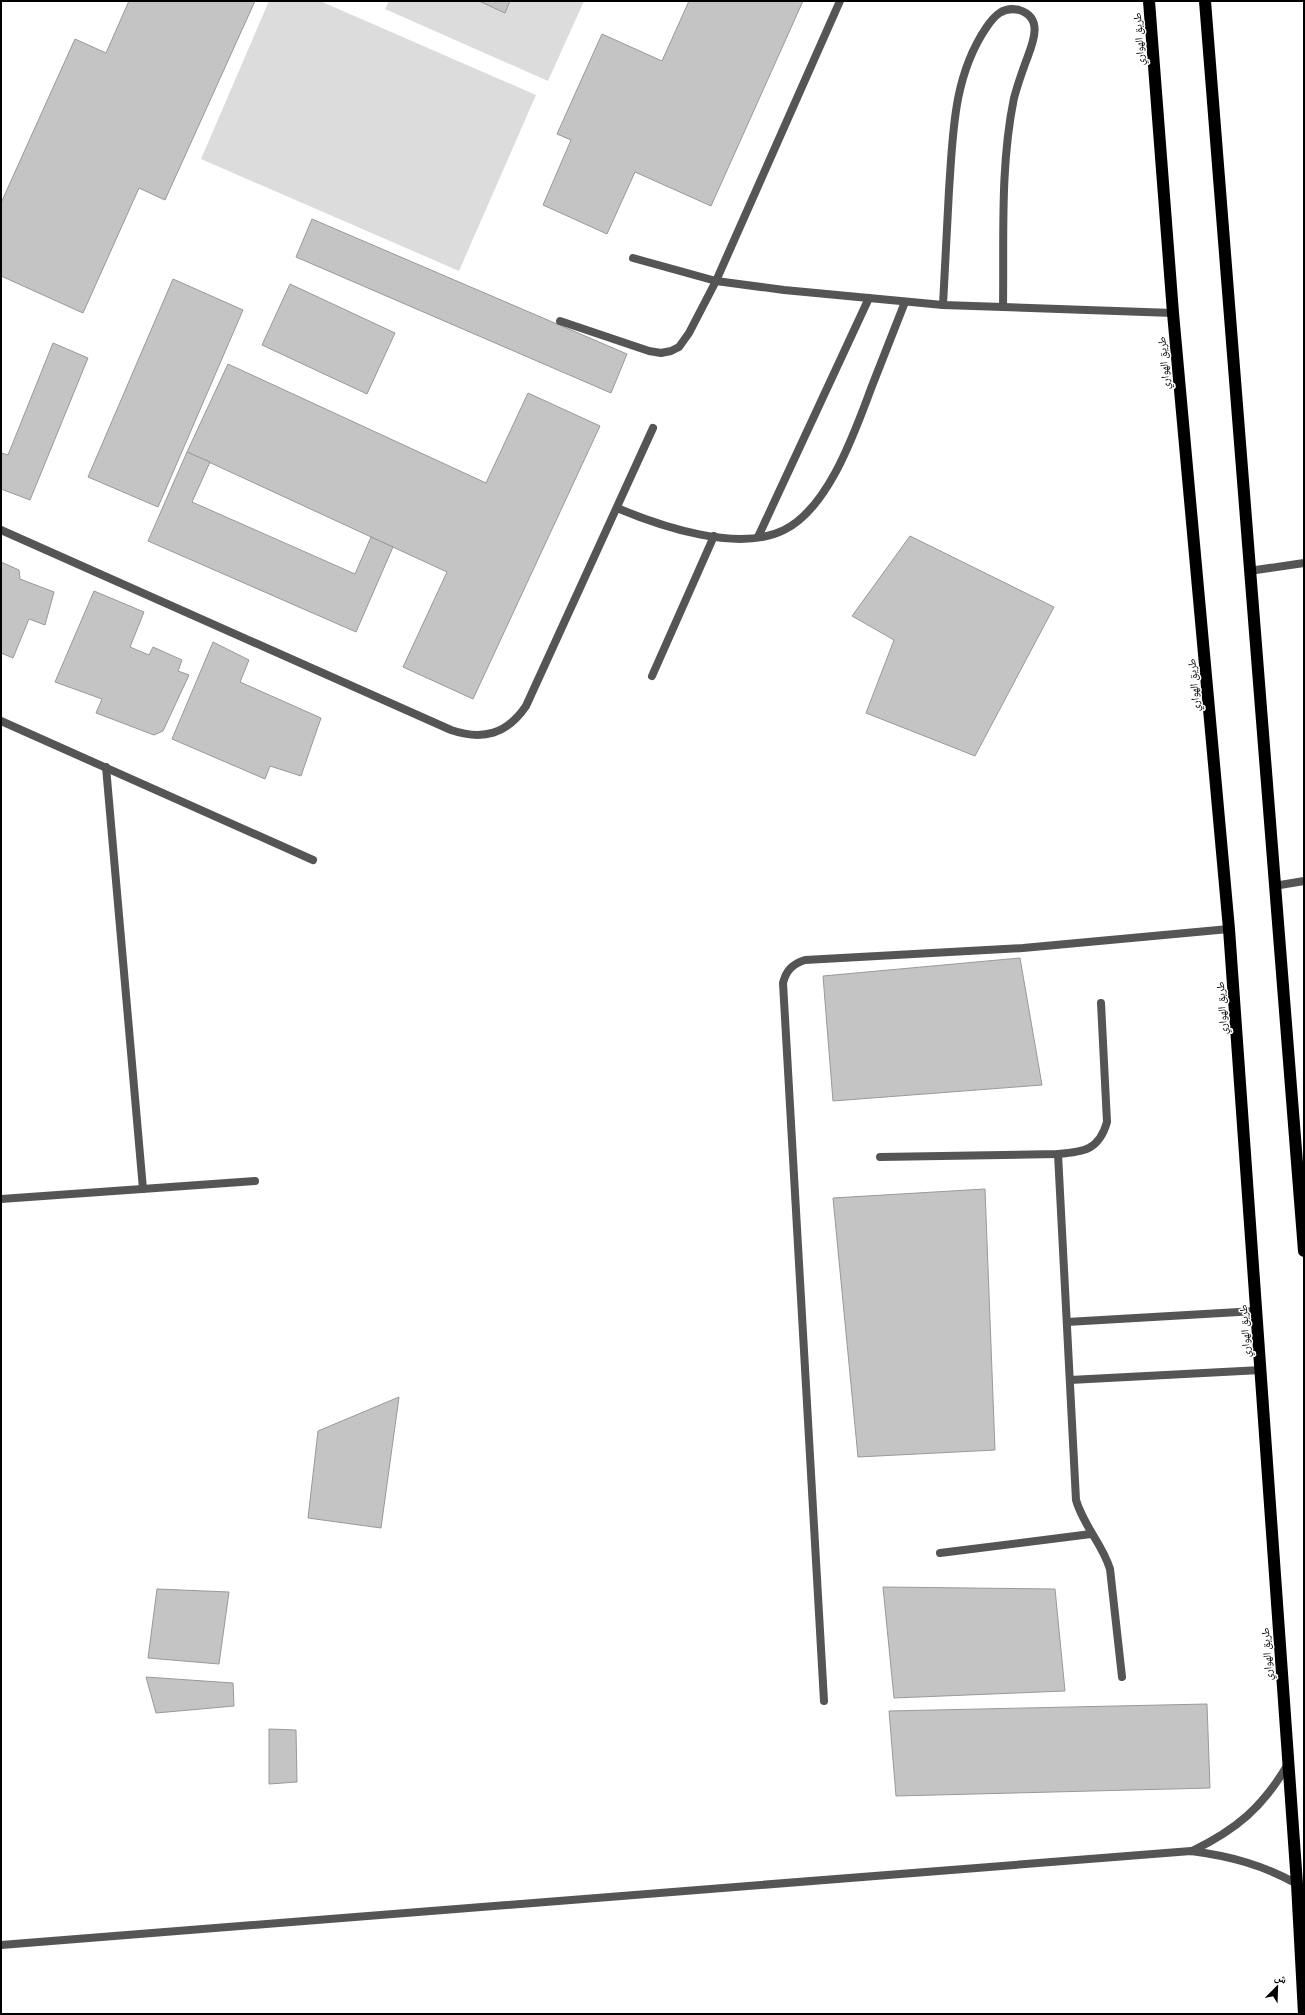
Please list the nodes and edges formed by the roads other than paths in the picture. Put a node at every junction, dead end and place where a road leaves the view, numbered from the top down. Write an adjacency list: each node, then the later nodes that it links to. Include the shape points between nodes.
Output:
1 (840, 1): 5 (street)
2 (1149, 1): 10 (highway, طريق الهواري)
3 (1205, 1): 18 (highway)
4 (633, 258): 5 (street)
5 (716, 281): 6 (street); 11 (street, via 690,333 679,347 671,351 649,351)
6 (869, 298): 7 (street); 16 (street)
7 (905, 302): 8 (street); 16 (street, via 852,438 825,489 795,524 783,531)
8 (943, 305): 9 (street); 9 (street, via 953,133 961,84 980,38 994,17 1002,11 1013,9 1024,12 1036,30 1015,93 1006,148)
9 (1003, 307): 10 (street)
10 (1173, 313): 25 (highway, طريق الهواري)
11 (560, 321)
12 (653, 428): 13 (street)
13 (617, 508): 14 (street, via 526,706 509,726 482,735 466,735 451,730); 15 (street, via 681,531)
14 (1, 530)
15 (714, 536): 16 (street); 19 (street)
16 (758, 537)
17 (1304, 564): 18 (street)
18 (1249, 571): 24 (highway)
19 (652, 676)
20 (1, 720): 21 (street)
21 (106, 767): 22 (street); 30 (street)
22 (313, 860)
23 (1304, 882): 24 (street)
24 (1274, 886): 32 (highway)
25 (1229, 929): 33 (highway, طريق الهواري); 40 (street, via 1023,948 805,960 797,963 785,975)
26 (1101, 1003): 27 (street, via 1106,1122 1104,1132 1098,1142 1089,1149 1078,1153)
27 (1058, 1154): 28 (street); 34 (street)
28 (880, 1157)
29 (256, 1181): 30 (street)
30 (143, 1189): 31 (street)
31 (1, 1199)
32 (1304, 1251)
33 (1256, 1311): 34 (street); 35 (highway, طريق الهواري)
34 (1067, 1322): 36 (street)
35 (1261, 1370): 36 (street); 41 (highway, طريق الهواري)
36 (1070, 1380): 37 (street, via 1076,1500)
37 (1091, 1534): 38 (street); 39 (street, via 1106,1556 1110,1569)
38 (940, 1553)
39 (1122, 1677)
40 (824, 1701)
41 (1288, 1764): 42 (street, via 1275,1787 1238,1826 1216,1840); 43 (highway, طريق الهواري)
42 (1191, 1851): 43 (street, via 1219,1854 1246,1861 1273,1870); 44 (street)
43 (1297, 1884): 45 (highway, طريق الهواري)
44 (1, 1945)
45 (1304, 2014)

